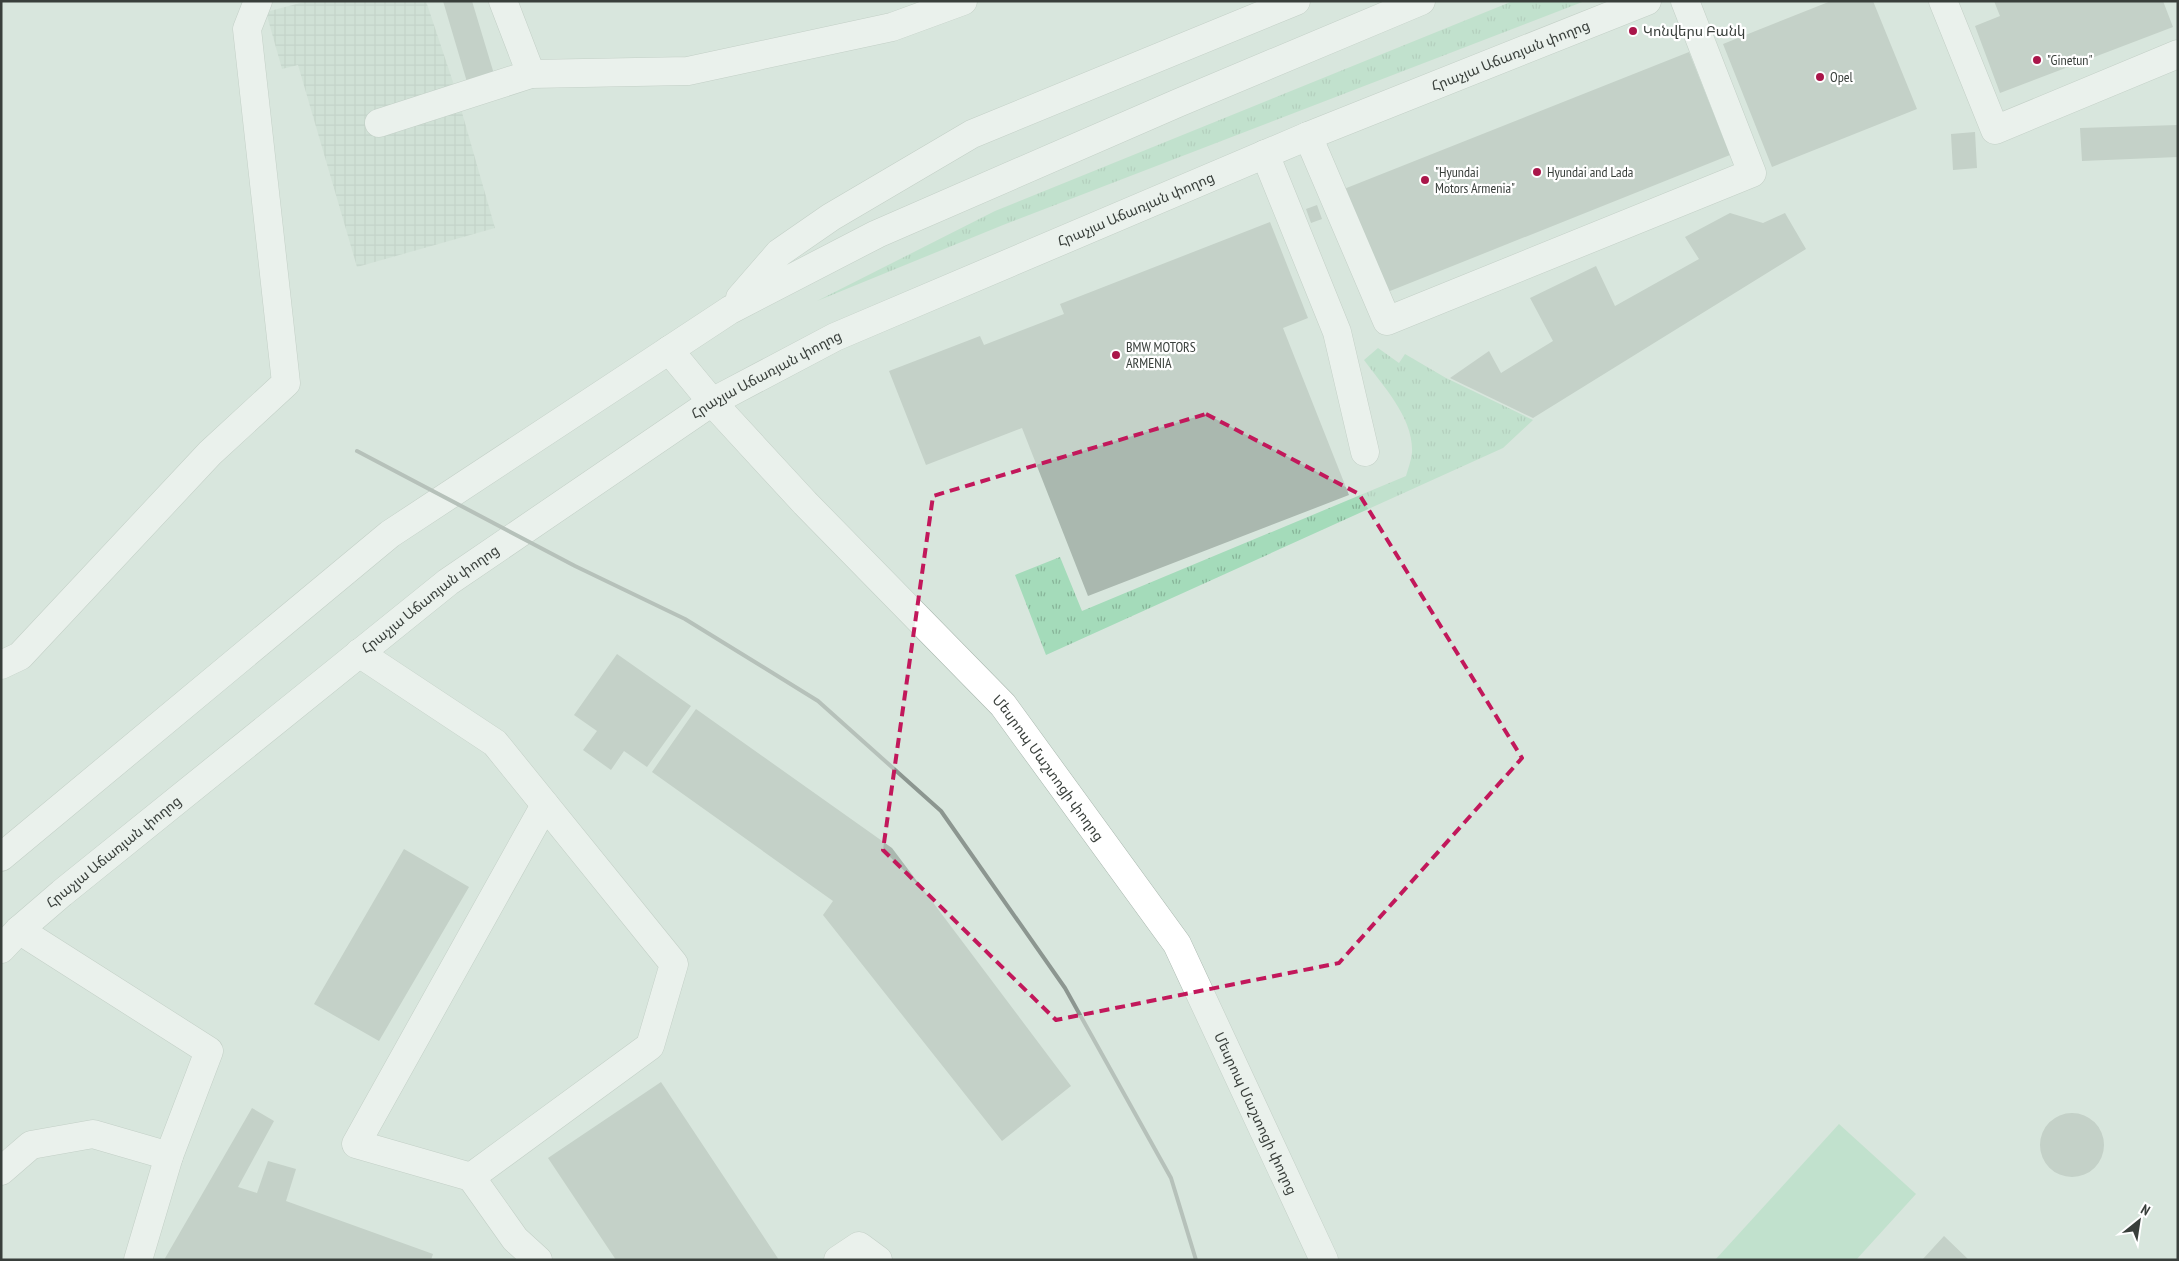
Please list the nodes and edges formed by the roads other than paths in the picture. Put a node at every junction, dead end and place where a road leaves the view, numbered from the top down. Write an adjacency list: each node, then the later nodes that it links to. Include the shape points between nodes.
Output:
1 (258, 1): 19 (main road, via 247,29 286,383 210,453 20,656)
2 (502, 1): 10 (main road)
3 (964, 1): 10 (main road, via 892,27 688,71)
4 (1296, 1): 14 (main road, via 972,134 831,217 779,253)
5 (1421, 1): 14 (main road, via 877,234)
6 (1648, 1): 12 (main road, Հրաչյա Աճառյան փողոց)
7 (1685, 1): 12 (main road, via 1752,173 1388,321)
8 (1943, 1): 9 (main road, via 1995,130)
9 (2178, 54)
10 (530, 74): 11 (main road)
11 (379, 123)
12 (1308, 136): 13 (main road, Հրաչյա Աճառյան փողոց)
13 (1265, 154): 16 (main road, Հրաչյա Աճառյան փողոց, via 835,338); 17 (main road, via 1337,332)
14 (730, 310): 15 (main road)
15 (669, 350): 16 (main road, Մեսրոպ Մաշտոցի փողոց); 21 (main road, via 390,534)
16 (712, 402): 18 (main road, Հրաչյա Աճառյան փողոց, via 448,582); 30 (main road, Մեսրոպ Մաշտոցի փողոց, via 805,503 1003,705 1177,944)
17 (1365, 452)
18 (359, 654): 20 (main road, via 495,743); 22 (main road, Հրաչյա Աճառյան փողոց, via 62,893)
19 (1, 665)
20 (545, 805): 25 (main road, via 356,1144); 25 (main road, via 674,964 650,1046)
21 (1, 857)
22 (10, 940): 23 (main road, via 209,1051)
23 (170, 1156): 24 (main road, via 93,1134 32,1145); 26 (main road)
24 (1, 1171)
25 (472, 1177): 27 (main road, via 515,1240)
26 (138, 1260)
27 (538, 1260)
28 (838, 1260): 29 (main road, via 859,1246)
29 (878, 1260)
30 (1324, 1260)

